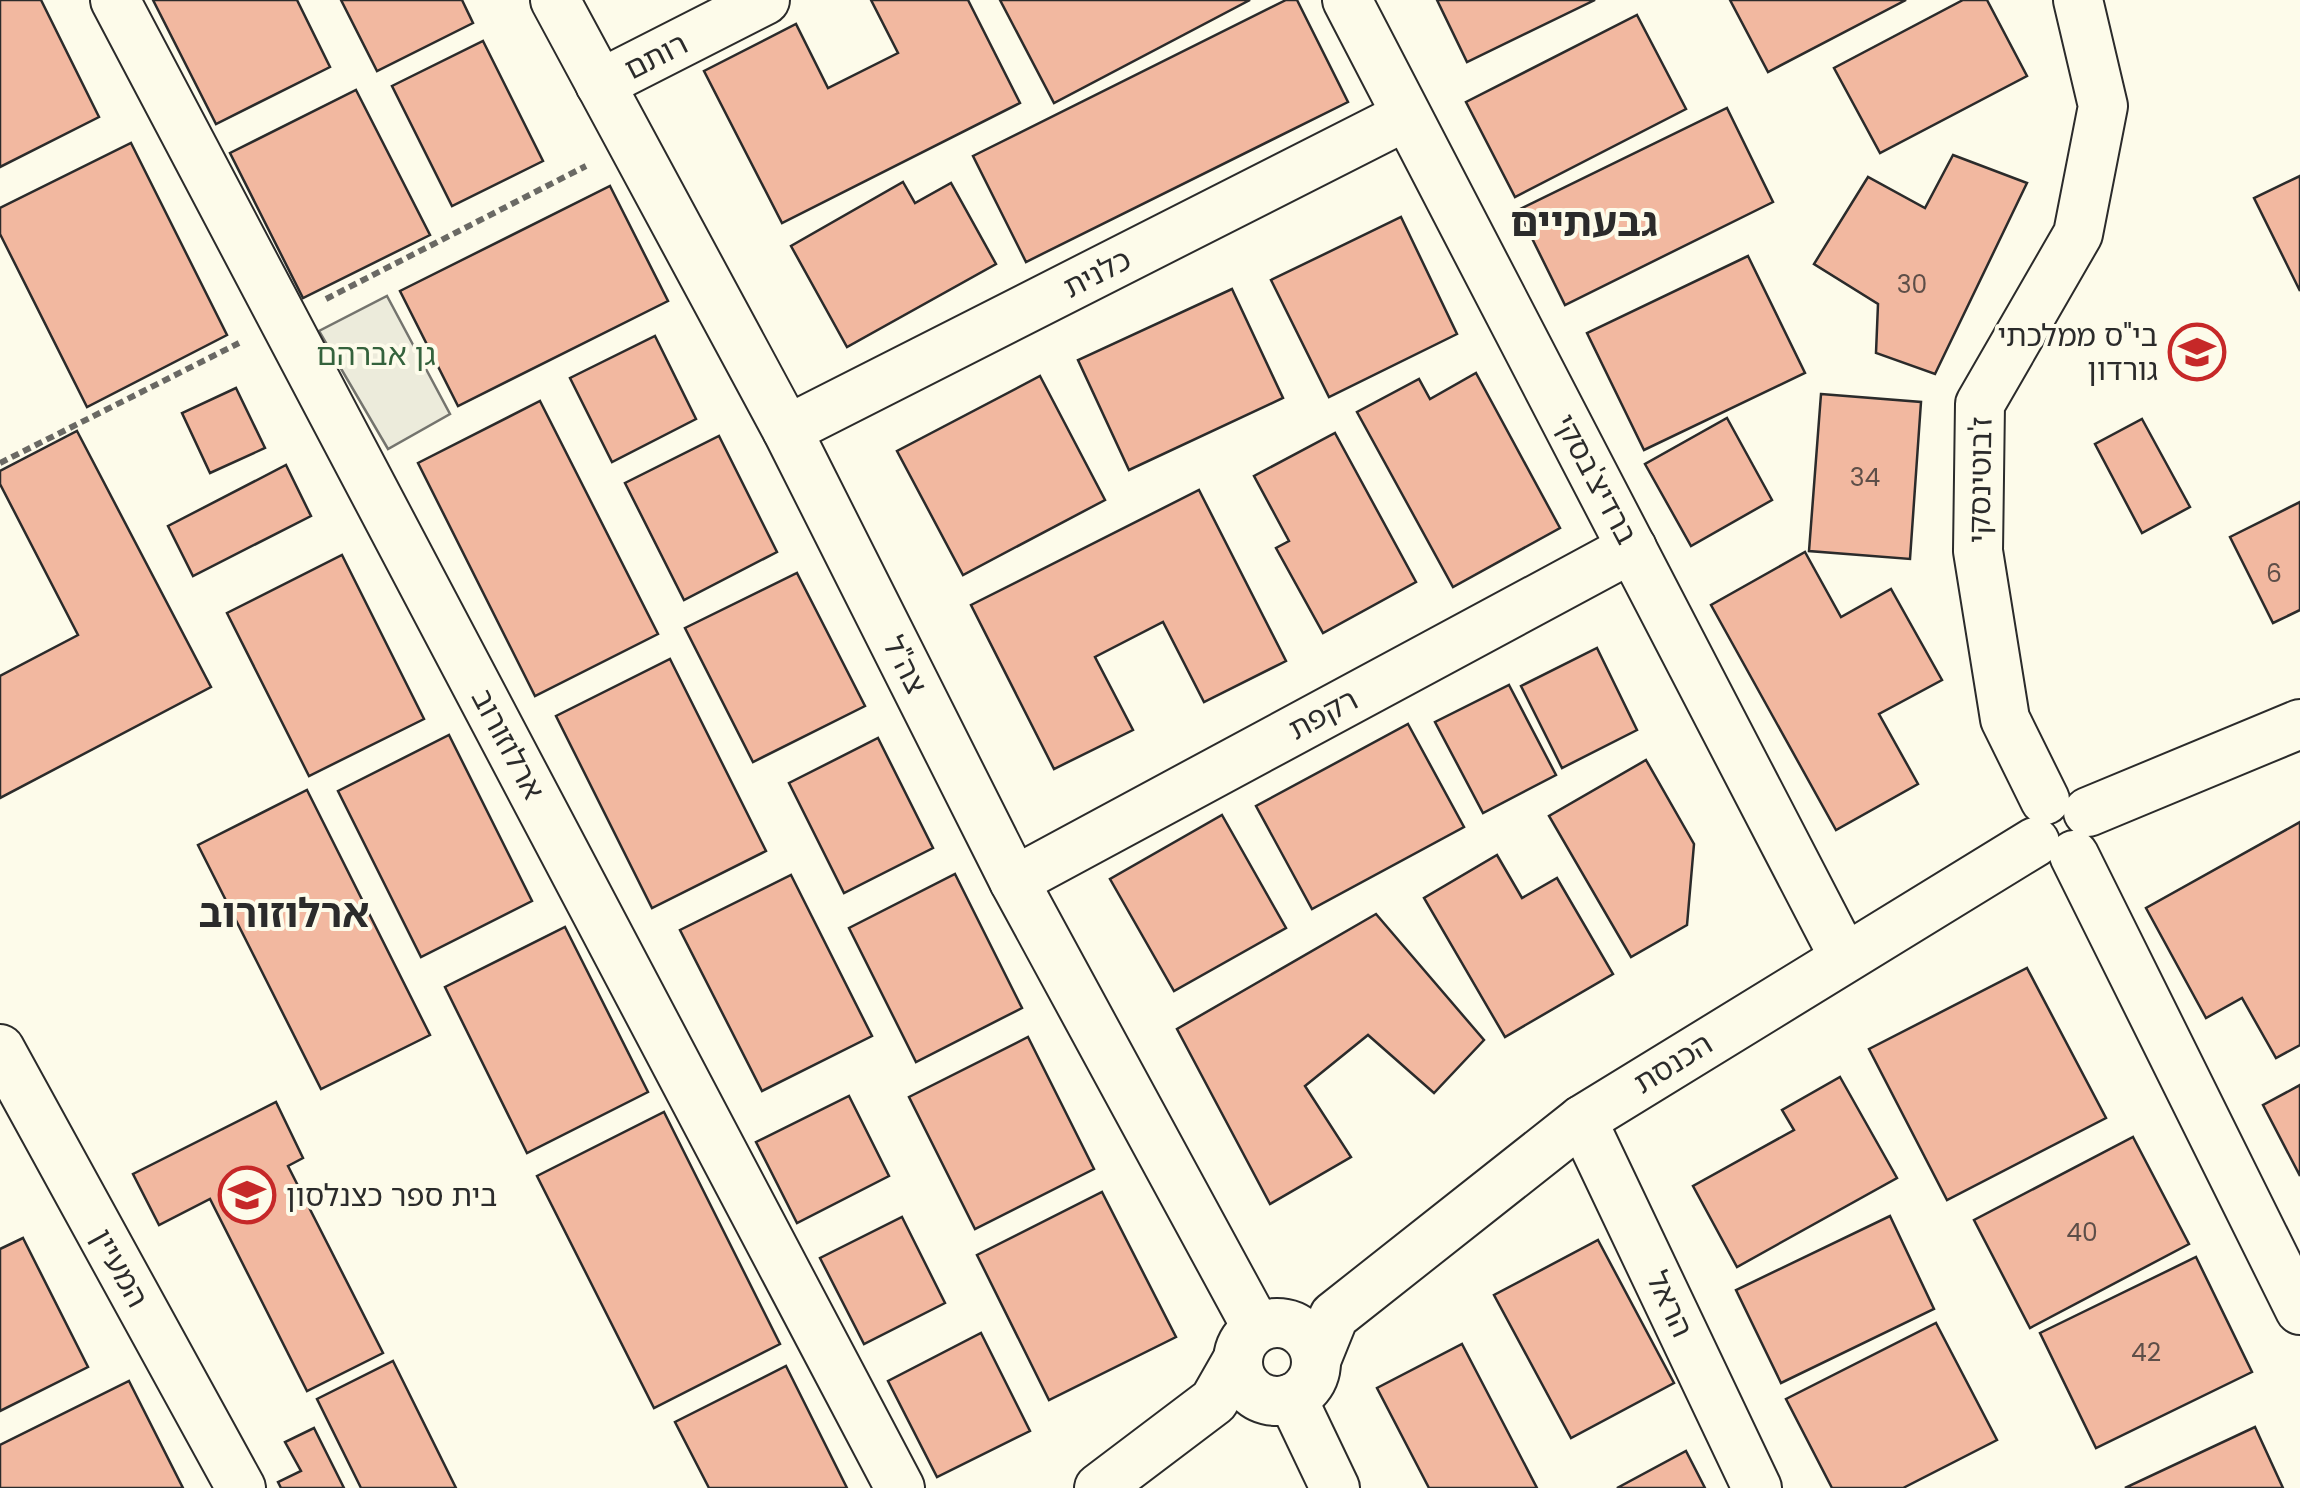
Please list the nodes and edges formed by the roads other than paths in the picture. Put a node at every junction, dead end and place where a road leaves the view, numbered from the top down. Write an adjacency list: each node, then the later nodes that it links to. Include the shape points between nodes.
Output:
1 (115, 0): 22 (street, ארלוזורוב)
2 (555, 0): 6 (street, צה"ל)
3 (765, 0): 6 (street, רותם)
4 (1347, 0): 7 (street, ברדיצ'בסקי)
5 (2078, 0): 11 (street, ז'בוטינסקי, via 2103,106 2078,234 1980,404 1978,551 1999,682 2006,718)
6 (600, 84): 8 (street, צה"ל)
7 (1406, 116): 8 (street, כלנית); 9 (street, ברדיצ'בסקי)
8 (787, 430): 12 (street, צה"ל)
9 (1632, 548): 12 (street, רקפת); 13 (street, ברדיצ'בסקי)
10 (2300, 724): 11 (street, הכנסת)
11 (2061, 827): 13 (street, הכנסת); 16 (street, ז'בוטינסקי)
12 (1014, 881): 17 (street, צה"ל)
13 (1844, 957): 15 (street, הכנסת)
14 (0, 1049): 21 (street, המעיין)
15 (1582, 1120): 18 (street, הכנסת); 25 (street, הראל)
16 (2300, 1310)
17 (1259, 1337): 18 (street); 19 (street, צה"ל, via 1247,1388); 20 (street)
18 (1325, 1337): 19 (street, via 1308,1387)
19 (1277, 1399): 20 (street); 24 (street)
20 (1214, 1401): 23 (street)
21 (241, 1488)
22 (900, 1488)
23 (1099, 1488)
24 (1335, 1488)
25 (1757, 1488)

